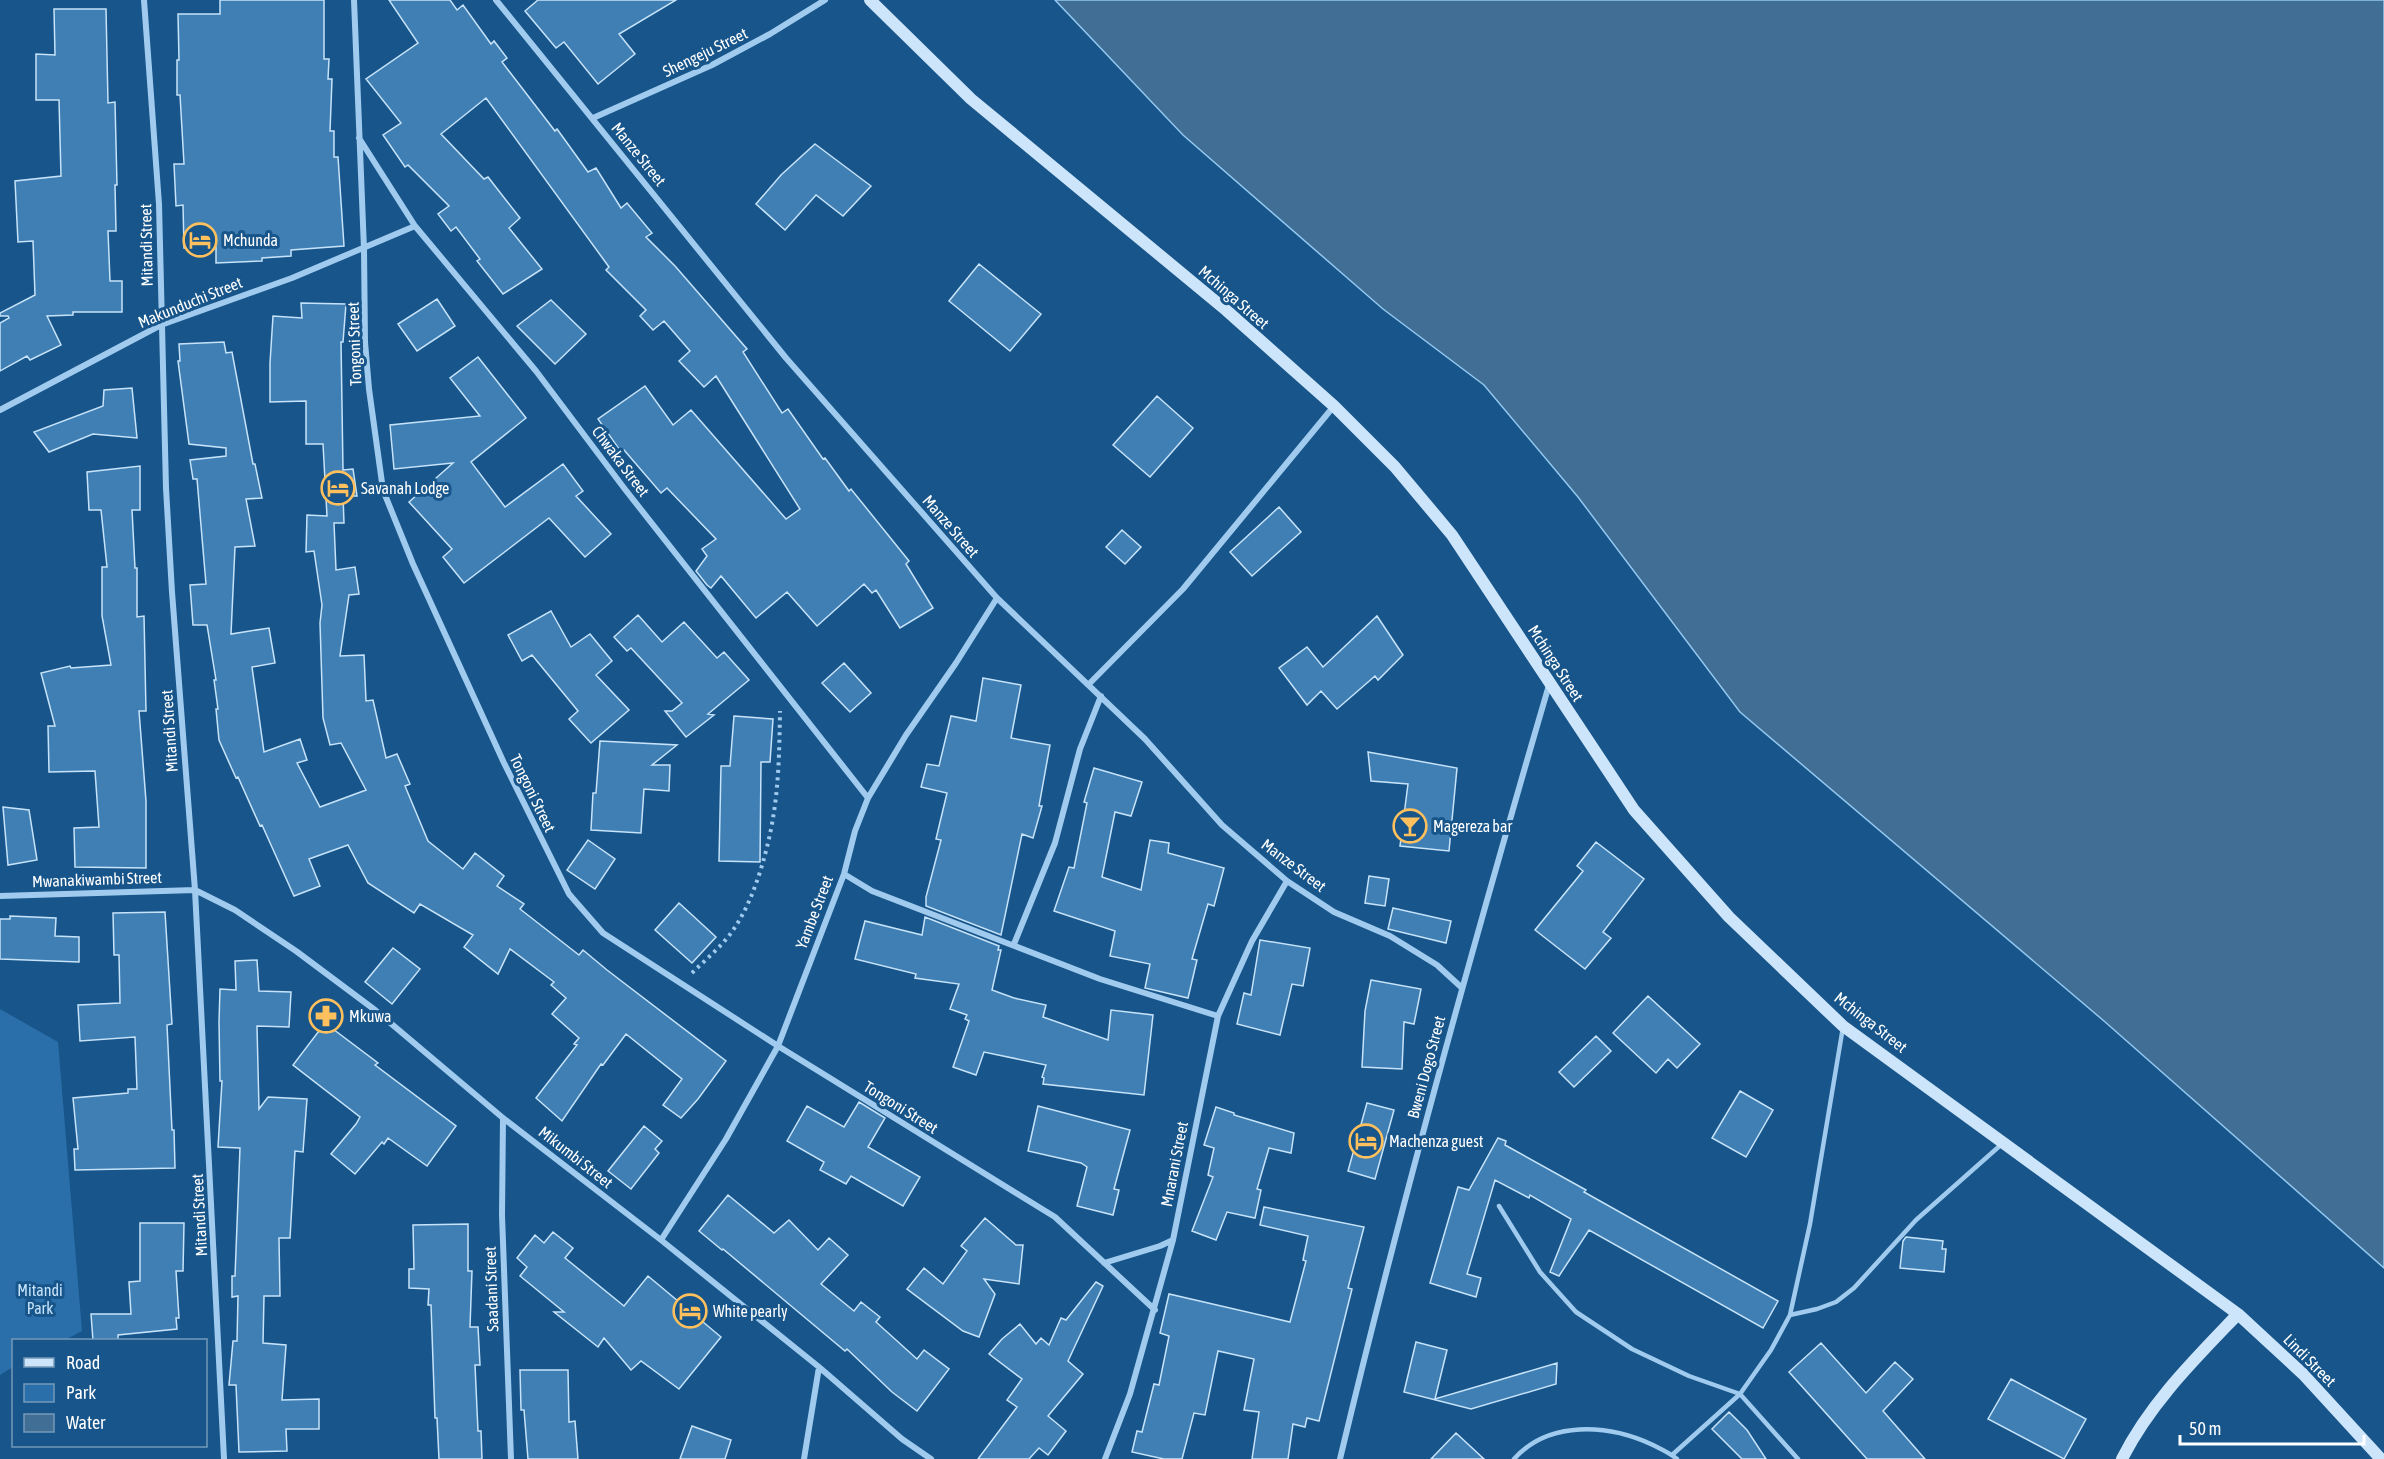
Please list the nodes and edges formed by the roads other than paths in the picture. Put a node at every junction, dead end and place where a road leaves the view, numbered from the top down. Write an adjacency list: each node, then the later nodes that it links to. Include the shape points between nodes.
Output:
1 (144, 0): 10 (street, Mitandi Street, via 158,193)
2 (354, 0): 7 (street, Tongoni Street)
3 (496, 0): 6 (street, Manze Street)
4 (825, 0): 6 (street, Shengeju Street, via 712,65)
5 (870, 0): 11 (main road, Mchinga Street, via 971,99 1226,310)
6 (592, 118): 13 (street, Manze Street, via 786,358)
7 (359, 137): 8 (street, Chwaka Street); 9 (street, Tongoni Street)
8 (415, 226): 9 (street, Makunduchi Street); 17 (street, Chwaka Street, via 536,371)
9 (364, 249): 10 (street, Makunduchi Street); 26 (street, Tongoni Street, via 366,354 383,490 504,764 569,894 603,933)
10 (162, 325): 12 (street, Makunduchi Street); 20 (street, Mitandi Street, via 172,592)
11 (1334, 406): 14 (street, via 1190,581); 15 (main road, Mchinga Street, via 1395,467 1452,535)
12 (0, 410)
13 (997, 598): 14 (street, Manze Street); 17 (street, Yambe Street)
14 (1089, 684): 16 (street, Manze Street)
15 (1549, 685): 23 (street, Bweni Dogo Street); 25 (main road, Mchinga Street, via 1634,810 1729,917)
16 (1101, 696): 19 (street, Manze Street, via 1222,825); 22 (street, via 1080,749 1055,843)
17 (868, 798): 18 (street, Yambe Street)
18 (844, 874): 22 (street, via 872,891); 26 (street, Yambe Street)
19 (1287, 881): 23 (street, Manze Street, via 1334,912 1390,936 1437,965); 24 (street, Mnarani Street, via 1252,941)
20 (195, 890): 21 (street, Mwanakiwambi Street); 27 (street, Mikumbi Street, via 235,910 296,951); 39 (street, Mitandi Street)
21 (0, 896)
22 (1014, 944): 24 (street, via 1100,979)
23 (1461, 987): 44 (street, Bweni Dogo Street)
24 (1218, 1016): 31 (street, Mnarani Street)
25 (1843, 1026): 28 (main road, Mchinga Street); 35 (lane, via 1810,1224)
26 (778, 1046): 30 (street, Yambe Street, via 726,1139); 32 (street, Tongoni Street, via 1055,1217)
27 (503, 1118): 30 (street, Mikumbi Street); 40 (street, Saadani Street, via 502,1215)
28 (2003, 1143): 34 (main road, Mchinga Street); 35 (lane, via 1916,1220 1854,1288 1836,1302)
29 (1499, 1206): 37 (lane, via 1540,1272 1576,1312 1632,1349)
30 (661, 1240): 36 (street, Mikumbi Street)
31 (1173, 1240): 32 (street); 33 (street, Mnarani Street)
32 (1104, 1263): 33 (street, Tongoni Street)
33 (1155, 1310): 43 (street, Mnarani Street, via 1130,1394)
34 (2238, 1314): 47 (main road, via 2181,1373 2134,1434); 48 (main road, Lindi Street, via 2303,1374)
35 (1790, 1315): 37 (lane)
36 (819, 1367): 41 (street); 42 (street, Mikumbi Street)
37 (1740, 1394): 38 (lane); 46 (lane)
38 (1675, 1457): 45 (lane, via 1639,1439 1610,1431 1576,1429 1546,1436 1526,1446)
39 (224, 1459)
40 (511, 1459)
41 (804, 1459)
42 (931, 1459)
43 (1105, 1459)
44 (1340, 1459)
45 (1514, 1459)
46 (1798, 1459)
47 (2122, 1459)
48 (2380, 1459)

